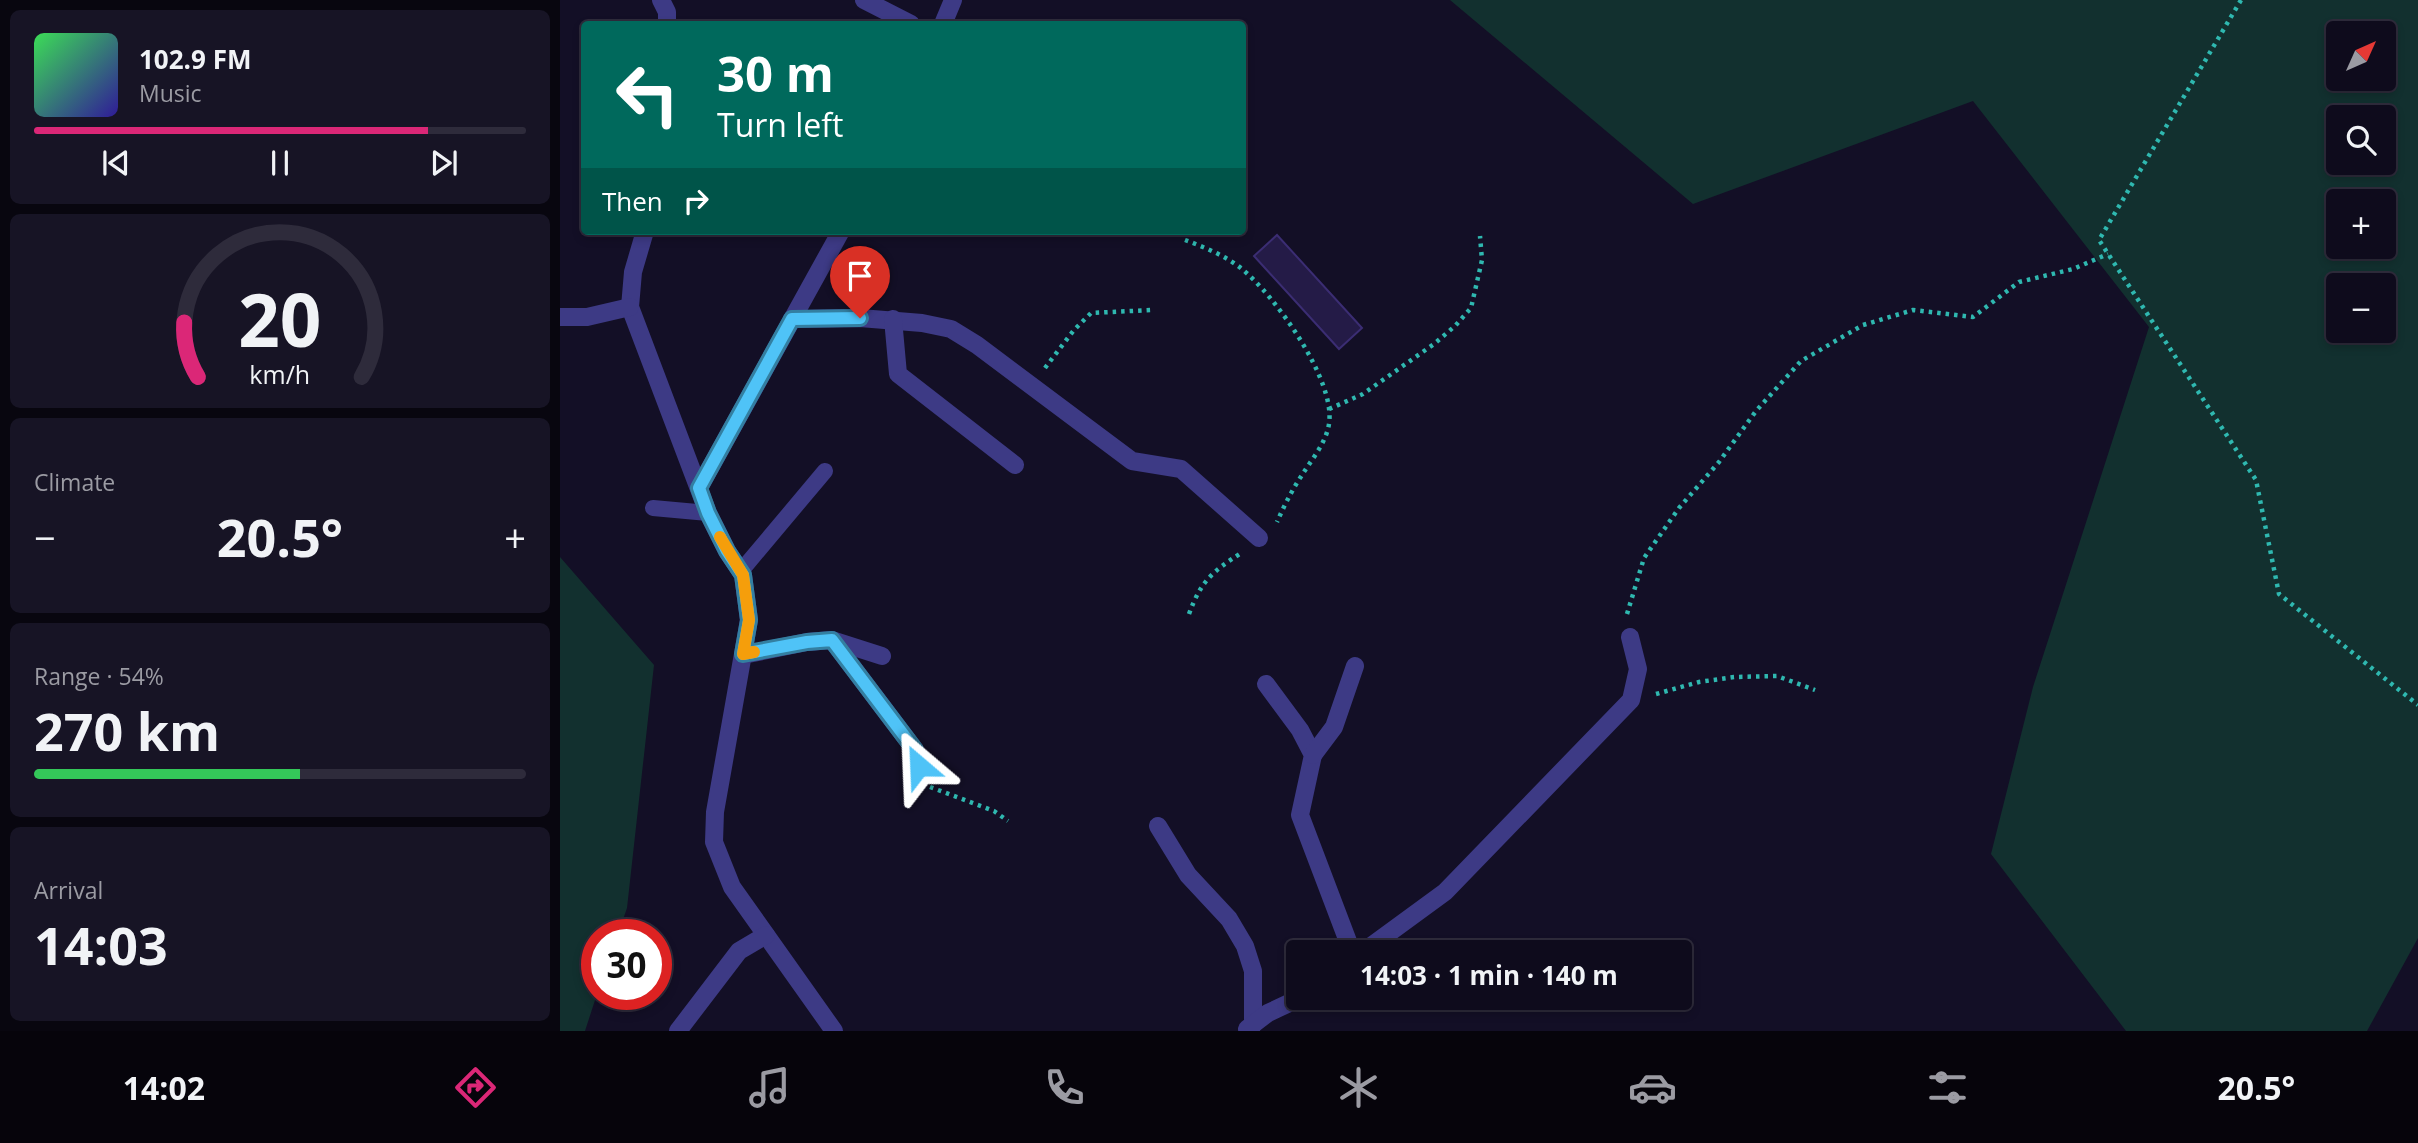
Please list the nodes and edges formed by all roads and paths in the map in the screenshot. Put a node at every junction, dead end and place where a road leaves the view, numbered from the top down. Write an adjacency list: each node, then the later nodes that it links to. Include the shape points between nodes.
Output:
1 (661, 0): 5 (street)
2 (864, 0): 6 (street)
3 (953, 0): 7 (street)
4 (2241, 0): 12 (path, via 2099,240)
5 (667, 21)
6 (905, 21)
7 (944, 21)
8 (644, 235): 13 (street, via 633,272)
9 (839, 235): 16 (street)
10 (1480, 236): 19 (path, via 1482,260 1471,308 1434,344 1363,394)
11 (1185, 240): 19 (path, via 1241,268 1252,279 1306,348)
12 (2108, 254): 28 (path, via 2073,269 2019,282 1973,317 1913,310 1863,326 1801,361 1756,411 1644,558 1627,617); 36 (path, via 2256,480 2279,594)
13 (630, 307): 15 (street, via 587,317); 22 (street)
14 (1152, 310): 18 (path, via 1091,313)
15 (560, 317)
16 (792, 319): 17 (street); 22 (street)
17 (893, 319): 18 (street, via 951,329); 20 (street, via 898,374)
18 (1033, 386): 25 (street, via 1132,461 1181,469)
19 (1329, 409): 25 (path, via 1323,443 1276,524)
20 (1015, 465)
21 (825, 471): 26 (lane)
22 (699, 488): 24 (street)
23 (653, 508): 24 (lane)
24 (708, 513): 26 (street)
25 (1259, 538): 27 (path, via 1216,569)
26 (741, 571): 30 (street, via 749,620)
27 (1189, 614)
28 (1630, 637): 35 (street, via 1638,669)
29 (832, 640): 30 (street); 31 (street); 38 (street, via 915,750)
30 (743, 654): 41 (street, via 715,812 714,842 732,887)
31 (882, 656)
32 (1355, 666): 37 (street, via 1334,727)
33 (1266, 684): 37 (street)
34 (1815, 690): 35 (path, via 1777,676 1734,677)
35 (1631, 700): 43 (street, via 1445,892)
36 (2418, 705)
37 (1314, 755): 42 (street, via 1300,815)
38 (919, 766): 39 (path, via 918,783 994,811)
39 (1008, 821)
40 (1158, 826): 45 (street, via 1188,876 1229,919 1245,946 1253,971)
41 (766, 935): 46 (street, via 739,951); 47 (street)
42 (1347, 940)
43 (1379, 940)
44 (1286, 1005): 45 (street)
45 (1248, 1028)
46 (678, 1031)
47 (834, 1031)

